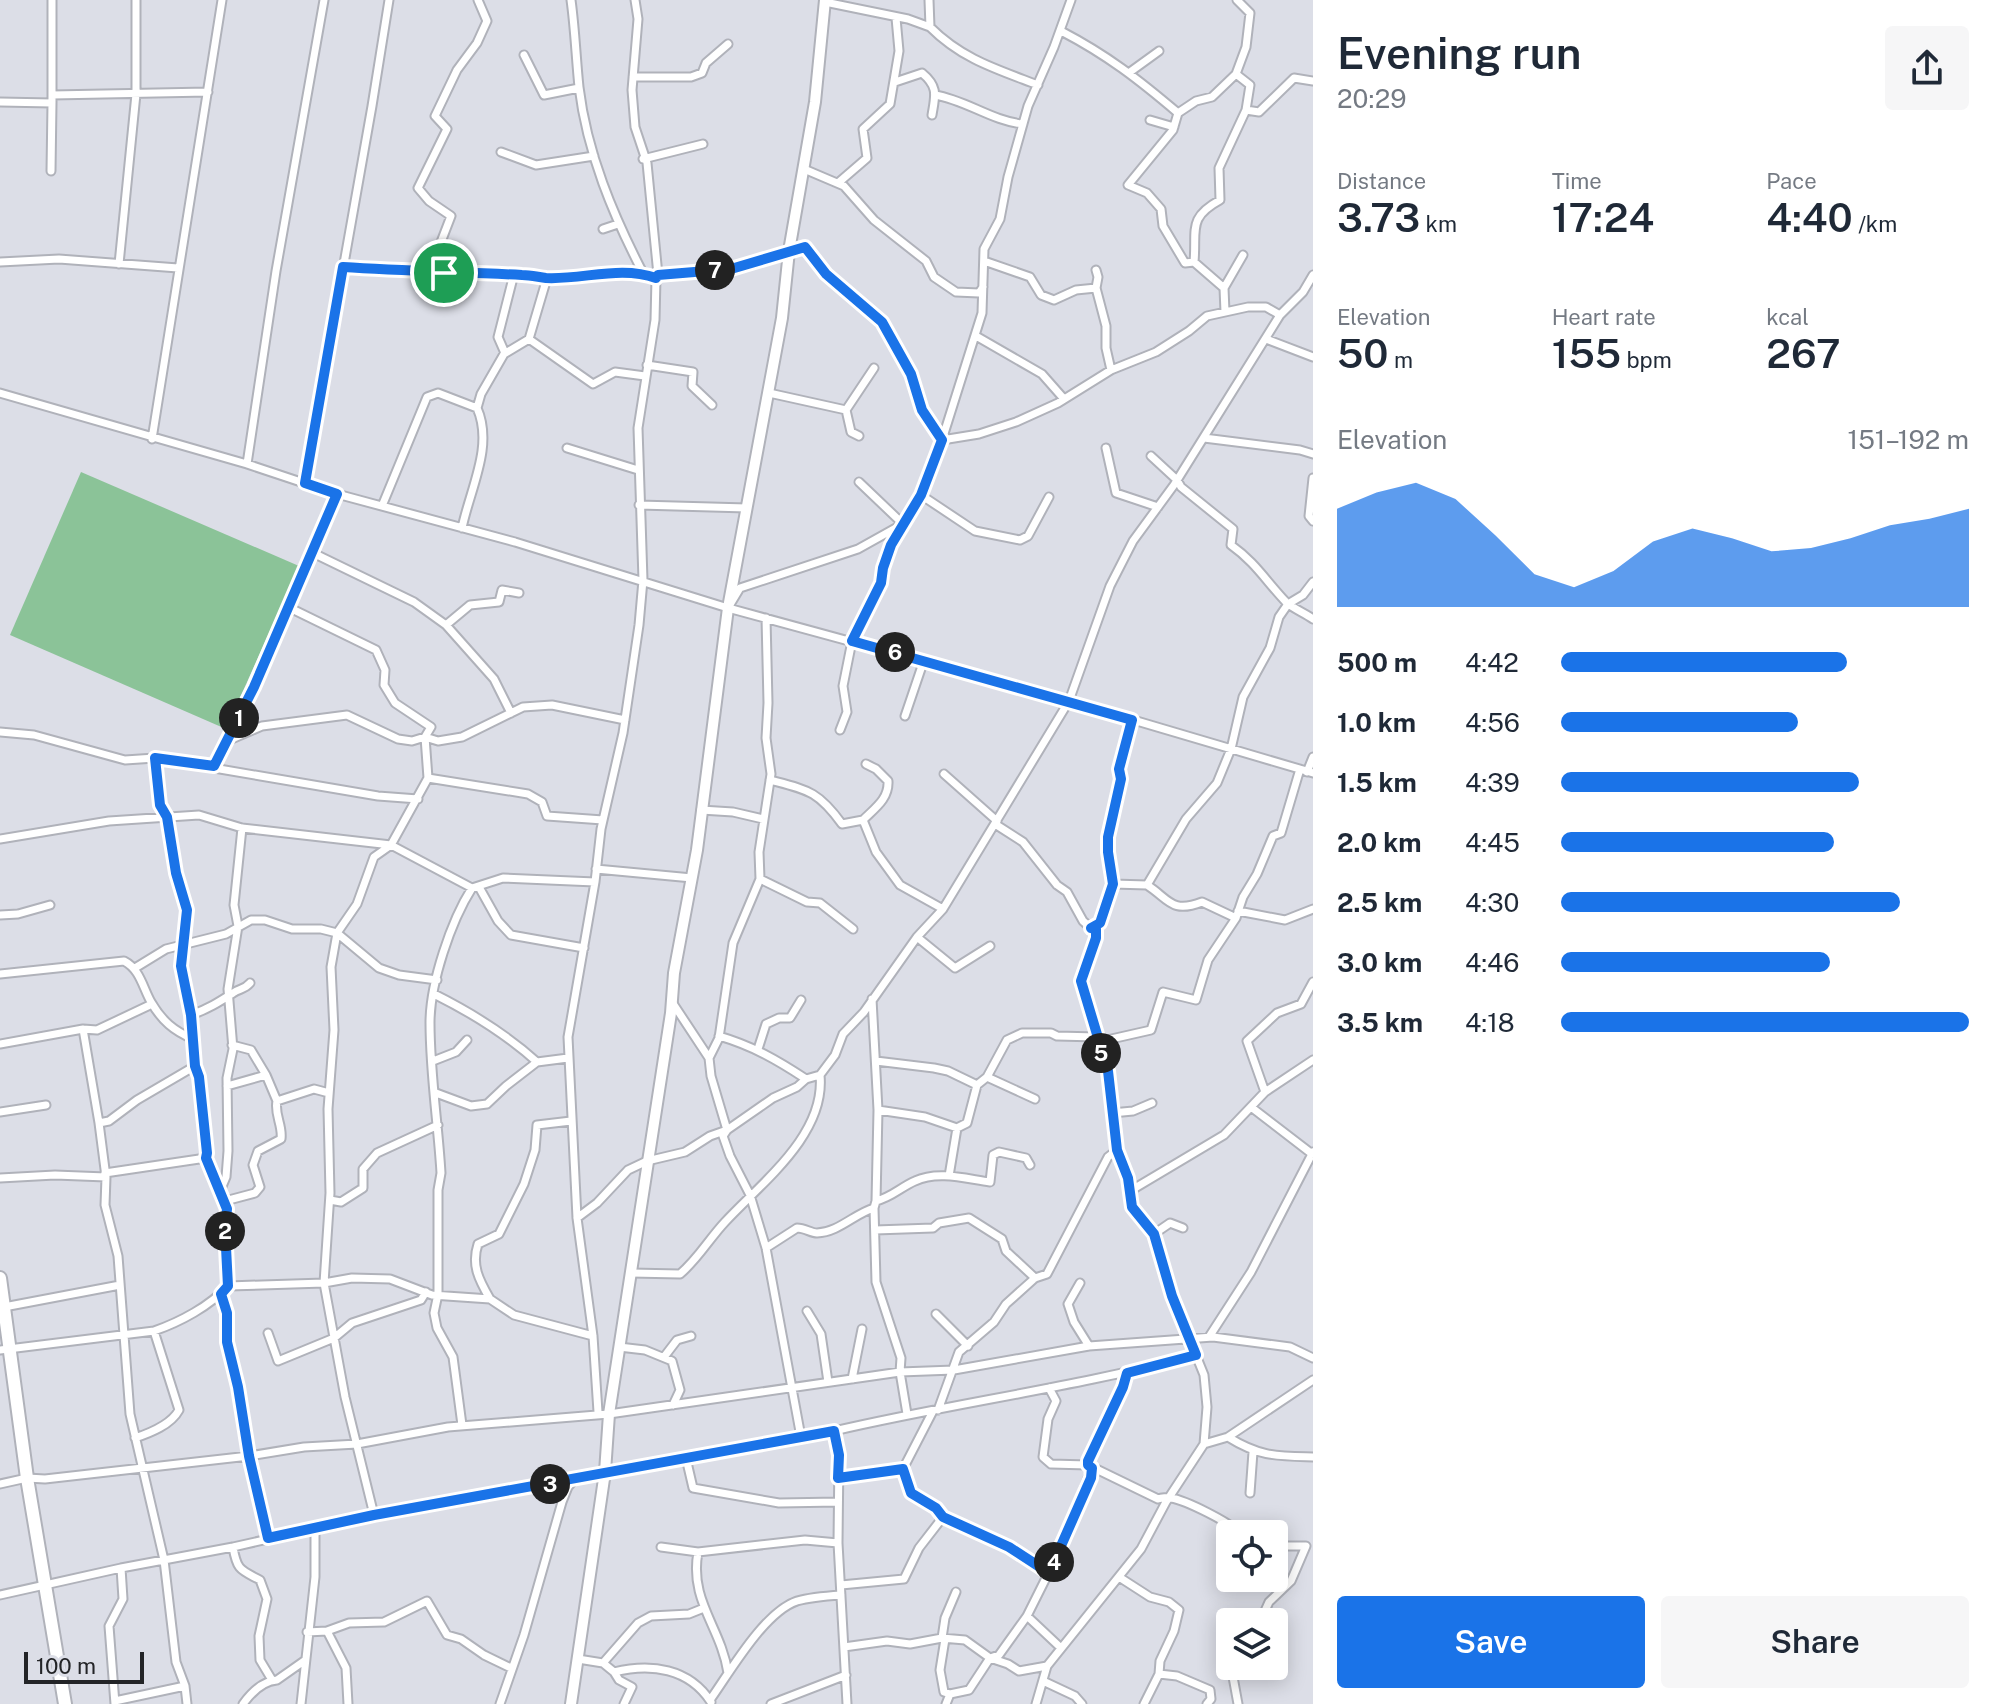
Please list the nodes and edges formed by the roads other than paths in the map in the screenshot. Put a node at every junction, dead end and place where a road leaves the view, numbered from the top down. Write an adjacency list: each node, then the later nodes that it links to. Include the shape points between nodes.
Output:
1 (52, 0): 29 (street)
2 (136, 0): 27 (street)
3 (222, 0): 26 (street)
4 (324, 0): 91 (street)
5 (389, 0): 52 (street)
6 (478, 0): 55 (street, via 487,21 435,116 447,129 418,188 451,216 441,242)
7 (571, 0): 25 (street)
8 (635, 0): 21 (street)
9 (929, 0): 14 (street)
10 (1071, 0): 15 (street)
11 (1237, 0): 20 (street, via 1250,13)
12 (825, 1): 13 (street); 41 (street)
13 (896, 18): 14 (street); 23 (street)
14 (930, 27): 24 (street, via 973,61)
15 (1061, 31): 19 (street); 24 (street)
16 (728, 44): 21 (street, via 702,73 691,77)
17 (1159, 51): 19 (street)
18 (524, 55): 25 (street, via 544,95)
19 (1130, 72): 32 (street)
20 (1236, 74): 31 (street, via 1250,85); 32 (street, via 1212,97)
21 (633, 77): 40 (street, via 635,127)
22 (1313, 81): 31 (street, via 1294,78 1259,112)
23 (895, 82): 28 (street, via 922,73 932,81); 43 (street, via 890,104 863,129 867,158)
24 (1038, 85): 35 (street)
25 (579, 88): 39 (street)
26 (208, 92): 27 (street); 53 (street)
27 (136, 94): 29 (street); 51 (street)
28 (935, 95): 33 (street); 35 (street)
29 (52, 99): 30 (street); 42 (street)
30 (0, 102)
31 (1246, 110): 50 (street, via 1219,168 1220,200 1205,208 1193,228)
32 (1178, 113): 36 (street)
33 (932, 115)
34 (1150, 120): 36 (street)
35 (1023, 124): 48 (street)
36 (1174, 127): 50 (street, via 1128,185 1147,193 1161,209 1163,226 1185,263)
37 (703, 144): 40 (street)
38 (501, 152): 39 (street, via 536,165)
39 (594, 156): 44 (street)
40 (643, 159): 59 (street)
41 (804, 169): 43 (street); 46 (street)
42 (51, 171)
43 (838, 183): 61 (street, via 926,261 934,277 956,292 979,293)
44 (618, 224): 45 (street); 56 (street)
45 (603, 229)
46 (789, 251): 59 (street, via 731,269); 78 (street); 86 (street, via 805,247 826,274 882,322 911,374 922,410)
47 (1243, 255): 63 (street)
48 (984, 261): 61 (street); 62 (street, via 1030,277 1041,295 1054,300)
49 (0, 262): 51 (street)
50 (1194, 262): 63 (street)
51 (119, 264): 53 (street)
52 (343, 267): 55 (street); 96 (street)
53 (178, 268): 85 (street)
54 (1096, 270): 62 (street)
55 (444, 273): 57 (street)
56 (643, 273): 59 (street); 60 (street)
57 (514, 274): 60 (street); 71 (street, via 498,337)
58 (1313, 275): 64 (street)
59 (657, 276): 73 (street)
60 (547, 278): 69 (street)
61 (984, 286): 68 (street)
62 (1096, 288): 75 (street)
63 (1224, 288): 66 (street)
64 (1303, 292): 65 (street); 67 (street)
65 (1313, 295)
66 (1225, 312): 67 (street, via 1266,307); 75 (street, via 1207,316 1156,352)
67 (1280, 315): 70 (street)
68 (976, 336): 79 (street, via 1042,374); 86 (street)
69 (529, 339): 71 (street); 76 (street, via 593,384 615,372)
70 (1266, 339): 72 (street); 84 (street)
71 (505, 353): 81 (street)
72 (1313, 357)
73 (647, 365): 76 (street); 80 (street, via 693,372 692,386)
74 (874, 368): 82 (street)
75 (1111, 370): 79 (street)
76 (645, 376): 92 (street)
77 (0, 393): 85 (street)
78 (769, 393): 82 (street); 103 (street)
79 (1064, 399): 86 (street, via 1016,422)
80 (712, 405)
81 (477, 408): 101 (street, via 438,393 427,397); 106 (street, via 483,421 481,466)
82 (846, 410): 83 (street, via 851,432)
83 (859, 436)
84 (1204, 438): 89 (street); 94 (street)
85 (152, 439): 91 (street)
86 (942, 440): 98 (street)
87 (567, 448): 92 (street)
88 (1106, 448): 102 (street, via 1116,493)
89 (1313, 454)
90 (1151, 456): 94 (street)
91 (247, 464): 96 (street)
92 (638, 470): 100 (street)
93 (1313, 478): 104 (street)
94 (1177, 480): 102 (street); 111 (street, via 1233,529 1231,545 1250,558)
95 (859, 482): 105 (street)
96 (305, 483): 97 (street)
97 (337, 494): 101 (street); 107 (street)
98 (921, 495): 99 (street, via 975,531 1020,540 1028,536); 105 (street)
99 (1049, 497)
100 (639, 505): 103 (street); 108 (street)
101 (382, 506): 106 (street)
102 (1158, 507): 119 (street, via 1110,586)
103 (747, 508): 113 (street)
104 (1313, 521)
105 (902, 524): 113 (street, via 858,549 740,588); 117 (street)
106 (462, 528): 108 (street)
107 (313, 553): 112 (street); 116 (street, via 381,584)
108 (643, 580): 113 (street); 122 (street)
109 (1313, 582): 111 (street)
110 (519, 593): 116 (street, via 502,590 499,602 470,605)
111 (1288, 604): 115 (street); 128 (street, via 1243,697)
112 (290, 608): 126 (street, via 376,650 385,670 384,685 395,703 431,727); 127 (street)
113 (728, 608): 114 (street); 138 (street)
114 (766, 618): 117 (street); 136 (street)
115 (1313, 619)
116 (446, 625): 120 (street, via 494,679)
117 (852, 641): 118 (street); 124 (street, via 843,686 847,712)
118 (924, 660): 119 (street); 121 (street)
119 (1069, 701): 123 (street); 143 (street)
120 (511, 713): 122 (street, via 552,705); 126 (street, via 462,737)
121 (905, 716)
122 (625, 720): 141 (street)
123 (1132, 720): 128 (street); 151 (street, via 1108,837)
124 (840, 730)
125 (0, 732): 130 (street, via 34,735 125,760)
126 (425, 737): 127 (street, via 398,739 347,715 262,726); 135 (street)
127 (227, 741): 132 (street)
128 (1231, 749): 133 (street); 152 (street, via 1217,783 1186,819)
129 (1313, 757): 133 (street)
130 (155, 758): 132 (street); 139 (street, via 160,805)
131 (866, 764): 142 (street, via 888,781 889,791)
132 (214, 766): 137 (street)
133 (1307, 771): 158 (street)
134 (944, 774): 143 (street)
135 (428, 778): 137 (street); 141 (street, via 528,794 542,802 547,816)
136 (770, 780): 140 (street); 142 (street, via 825,800 842,824)
137 (418, 799): 146 (street)
138 (701, 810): 140 (street); 148 (street)
139 (167, 817): 144 (street, via 199,815); 145 (street); 164 (street, via 187,910)
140 (763, 819): 149 (street)
141 (603, 820): 147 (street)
142 (863, 820): 155 (street, via 876,852 900,885)
143 (996, 822): 155 (street); 160 (street, via 1034,854)
144 (242, 828): 146 (street); 159 (street, via 234,905)
145 (0, 839)
146 (391, 845): 153 (street); 162 (street, via 374,857 357,904)
147 (596, 869): 148 (street); 150 (street)
148 (692, 878): 176 (street)
149 (760, 879): 161 (street, via 820,903); 180 (street, via 733,943)
150 (595, 882): 153 (street, via 503,878); 166 (street)
151 (1113, 884): 152 (street); 160 (street, via 1100,923)
152 (1147, 885): 158 (street, via 1169,903 1202,902)
153 (476, 887): 166 (street, via 511,935); 169 (street, via 461,906)
154 (50, 905): 157 (street)
155 (943, 909): 163 (street)
156 (1313, 909): 158 (street, via 1285,920)
157 (0, 915)
158 (1237, 915): 183 (street, via 1208,960 1196,1000 1163,992 1151,1030)
159 (238, 926): 162 (street, via 265,920 292,929); 164 (street); 173 (street)
160 (1091, 928): 183 (street, via 1096,929 1096,938 1081,981)
161 (853, 929)
162 (337, 933): 169 (street, via 379,968); 201 (street, via 331,967)
163 (917, 937): 165 (street, via 955,968); 174 (street)
164 (182, 945): 167 (street); 178 (street)
165 (990, 946)
166 (584, 948): 187 (street)
167 (135, 968): 168 (street, via 121,960); 177 (street)
168 (0, 974)
169 (437, 980): 172 (street)
170 (1313, 982): 200 (street, via 1301,1004 1277,1013 1247,1041)
171 (250, 983): 173 (street)
172 (434, 994): 190 (street); 192 (street, via 470,1011)
173 (228, 998): 178 (street); 185 (street)
174 (872, 999): 191 (street); 195 (street, via 843,1034)
175 (801, 1000): 186 (street, via 790,1018 766,1024)
176 (672, 1001): 188 (street); 219 (street)
177 (152, 1004): 179 (street, via 97,1030); 181 (street, via 172,1029)
178 (191, 1015): 181 (street)
179 (83, 1029): 184 (street); 212 (street)
180 (719, 1036): 186 (street); 188 (street)
181 (193, 1039): 193 (street)
182 (467, 1040): 190 (street, via 456,1052)
183 (1097, 1040): 196 (street, via 1022,1033 1007,1040); 210 (street, via 1110,1082)
184 (0, 1044)
185 (232, 1045): 194 (street, via 251,1050); 199 (street)
186 (758, 1049): 197 (street)
187 (568, 1058): 192 (street); 211 (street)
188 (709, 1058): 215 (street)
189 (1313, 1060): 200 (street)
190 (433, 1061): 202 (street)
191 (876, 1061): 198 (street, via 948,1071); 208 (street)
192 (537, 1062): 202 (street, via 487,1104 471,1106)
193 (195, 1066): 212 (street); 218 (street)
194 (266, 1075): 199 (street); 204 (street)
195 (820, 1075): 197 (street); 226 (street, via 821,1088 801,1140 777,1173)
196 (987, 1077): 198 (street); 203 (street)
197 (806, 1079): 215 (street)
198 (977, 1085): 214 (street, via 967,1123)
199 (227, 1086): 224 (street, via 228,1151)
200 (1265, 1092): 207 (street)
201 (329, 1093): 204 (street, via 314,1089); 227 (street)
202 (436, 1093): 213 (street)
203 (1035, 1099)
204 (277, 1101): 228 (street, via 281,1139 258,1151 253,1165 260,1187)
205 (1152, 1103): 210 (street)
206 (46, 1105): 209 (street)
207 (1251, 1107): 217 (street); 225 (street, via 1224,1135)
208 (878, 1110): 214 (street); 229 (street)
209 (0, 1112)
210 (1112, 1113): 216 (street)
211 (571, 1121): 230 (street); 245 (street, via 537,1125 524,1184 499,1234 478,1244 477,1276)
212 (99, 1123): 221 (street)
213 (438, 1125): 227 (street, via 377,1153 363,1169 363,1188 341,1202); 244 (street)
214 (957, 1128): 222 (street)
215 (727, 1130): 219 (street, via 685,1152); 226 (street, via 723,1136 730,1156)
216 (1117, 1150): 225 (street); 237 (street, via 1108,1157 1047,1274)
217 (1312, 1153): 255 (street, via 1251,1272)
218 (206, 1158): 221 (street); 224 (street)
219 (647, 1161): 230 (street, via 628,1170); 235 (street)
220 (1030, 1165): 222 (street, via 1026,1158 999,1152 993,1155 990,1182)
221 (106, 1175): 223 (street); 240 (street, via 105,1205)
222 (949, 1176): 229 (street, via 927,1176)
223 (0, 1178)
224 (221, 1189): 228 (street)
225 (1130, 1191): 233 (street, via 1132,1207)
226 (750, 1195): 234 (street); 235 (street, via 680,1274)
227 (330, 1200): 238 (street)
228 (225, 1201): 241 (street)
229 (875, 1205): 232 (street); 234 (street, via 831,1229 815,1233 797,1228)
230 (577, 1218): 253 (street)
231 (1183, 1228): 233 (street, via 1170,1223)
232 (875, 1230): 237 (street, via 933,1228 969,1218 1002,1239 1006,1251); 266 (street, via 876,1282 901,1358)
233 (1154, 1234): 257 (street)
234 (766, 1248): 271 (street)
235 (631, 1273): 260 (street)
236 (0, 1278): 246 (main road)
237 (1035, 1278): 258 (street)
238 (324, 1283): 241 (street); 242 (street, via 390,1279); 256 (street)
239 (1080, 1283): 259 (street, via 1068,1304)
240 (120, 1285): 246 (street); 252 (street)
241 (228, 1286): 243 (street)
242 (426, 1292): 244 (street); 256 (street, via 421,1300 352,1323)
243 (221, 1294): 250 (street); 285 (street)
244 (438, 1294): 245 (street); 277 (street, via 434,1313 453,1357)
245 (490, 1299): 253 (street, via 514,1315)
246 (4, 1307): 261 (main road)
247 (807, 1311): 270 (street, via 821,1334)
248 (936, 1314): 258 (street)
249 (862, 1329): 268 (street)
250 (154, 1331): 252 (street); 281 (street, via 179,1410 174,1418)
251 (268, 1333): 256 (street, via 278,1361)
252 (122, 1334): 261 (street); 281 (street)
253 (593, 1336): 275 (street)
254 (691, 1336): 263 (street, via 677,1340)
255 (1209, 1337): 257 (street); 264 (street, via 1290,1347)
256 (334, 1338): 282 (street)
257 (1189, 1338): 259 (street); 262 (street)
258 (968, 1346): 265 (street, via 959,1352)
259 (1089, 1346): 265 (street)
260 (619, 1347): 263 (street); 275 (street)
261 (5, 1350): 292 (main road)
262 (1196, 1355): 267 (street); 283 (street, via 1207,1407)
263 (664, 1357): 273 (street, via 672,1361 680,1390)
264 (1313, 1358)
265 (954, 1370): 266 (street); 274 (street)
266 (900, 1372): 268 (street); 276 (street)
267 (1127, 1373): 272 (street); 288 (street)
268 (852, 1379): 270 (street)
269 (1313, 1380): 280 (street)
270 (828, 1382): 271 (street)
271 (791, 1387): 273 (street); 279 (street)
272 (1049, 1388): 274 (street); 288 (street, via 1056,1401 1043,1457 1051,1464)
273 (673, 1405): 275 (street)
274 (936, 1410): 276 (street); 290 (street)
275 (603, 1413): 277 (street); 291 (street)
276 (907, 1414): 278 (street)
277 (462, 1425): 282 (street)
278 (834, 1431): 279 (street); 293 (street)
279 (801, 1437): 287 (street)
280 (1228, 1437): 283 (street); 284 (street)
281 (135, 1438): 289 (street)
282 (357, 1444): 285 (street); 299 (street)
283 (1204, 1444): 297 (street)
284 (1253, 1452): 286 (street); 296 (street)
285 (249, 1456): 289 (street); 303 (street)
286 (1313, 1457)
287 (686, 1458): 291 (street); 298 (street, via 693,1488 779,1503)
288 (1090, 1466): 297 (street, via 1158,1499); 312 (street, via 1091,1478)
289 (143, 1467): 292 (street); 310 (street)
290 (903, 1469): 293 (street); 300 (street, via 911,1493)
291 (605, 1472): 294 (street); 328 (street)
292 (27, 1478): 295 (street); 314 (main road)
293 (838, 1478): 298 (street)
294 (574, 1480): 299 (street); 332 (street, via 562,1502)
295 (0, 1484)
296 (1250, 1493)
297 (1170, 1497): 301 (street); 313 (street)
298 (838, 1502): 304 (street)
299 (374, 1515): 302 (street)
300 (943, 1517): 312 (street, via 1009,1547); 315 (street, via 904,1579)
301 (1220, 1520)
302 (315, 1528): 303 (street); 323 (street)
303 (268, 1538): 306 (street)
304 (838, 1543): 309 (street, via 805,1540); 315 (street)
305 (1288, 1546): 308 (street)
306 (233, 1547): 310 (street); 337 (street, via 239,1567 260,1580 267,1599 260,1660)
307 (661, 1547): 309 (street)
308 (1310, 1547): 320 (street, via 1291,1581)
309 (698, 1552): 319 (street, via 695,1583)
310 (164, 1560): 311 (street); 340 (street, via 176,1662)
311 (121, 1568): 314 (street); 343 (street, via 123,1599 109,1626)
312 (1049, 1573): 321 (street)
313 (1119, 1577): 326 (street); 335 (street, via 1179,1610)
314 (44, 1585): 317 (street); 344 (main road)
315 (841, 1585): 318 (street)
316 (956, 1592): 324 (street, via 945,1618)
317 (0, 1595)
318 (841, 1595): 325 (street); 334 (street, via 795,1602 780,1610)
319 (704, 1608): 330 (street, via 638,1623); 334 (street)
320 (1266, 1608)
321 (1027, 1616): 326 (street); 327 (street, via 999,1655)
322 (327, 1631): 323 (street); 332 (street, via 349,1623 384,1622 427,1601 447,1635); 348 (street, via 346,1668)
323 (307, 1632): 329 (street)
324 (944, 1638): 325 (street); 327 (street, via 965,1640); 341 (street, via 940,1670 944,1692)
325 (844, 1647): 336 (street)
326 (1061, 1648): 331 (street)
327 (990, 1658): 331 (street, via 1025,1672); 341 (street, via 969,1690)
328 (578, 1659): 330 (street); 350 (street)
329 (304, 1661): 337 (street); 347 (street)
330 (603, 1663): 333 (street)
331 (1047, 1666): 339 (street)
332 (511, 1668): 349 (street)
333 (614, 1672): 342 (street, via 634,1666 682,1674); 351 (street, via 632,1687)
334 (728, 1673): 342 (street)
335 (1159, 1674): 357 (street); 358 (street, via 1210,1690)
336 (846, 1675): 352 (street); 353 (street)
337 (272, 1680): 346 (street)
338 (1234, 1680): 359 (street)
339 (1043, 1681): 355 (street); 356 (street)
340 (185, 1686): 343 (street); 345 (street)
341 (950, 1694): 354 (street)
342 (711, 1702)
343 (115, 1703)
344 (65, 1704)
345 (187, 1704)
346 (243, 1704)
347 (301, 1704)
348 (348, 1704)
349 (500, 1704)
350 (571, 1704)
351 (624, 1704)
352 (771, 1704)
353 (847, 1704)
354 (946, 1704)
355 (1036, 1704)
356 (1082, 1704)
357 (1144, 1704)
358 (1207, 1704)
359 (1238, 1704)

